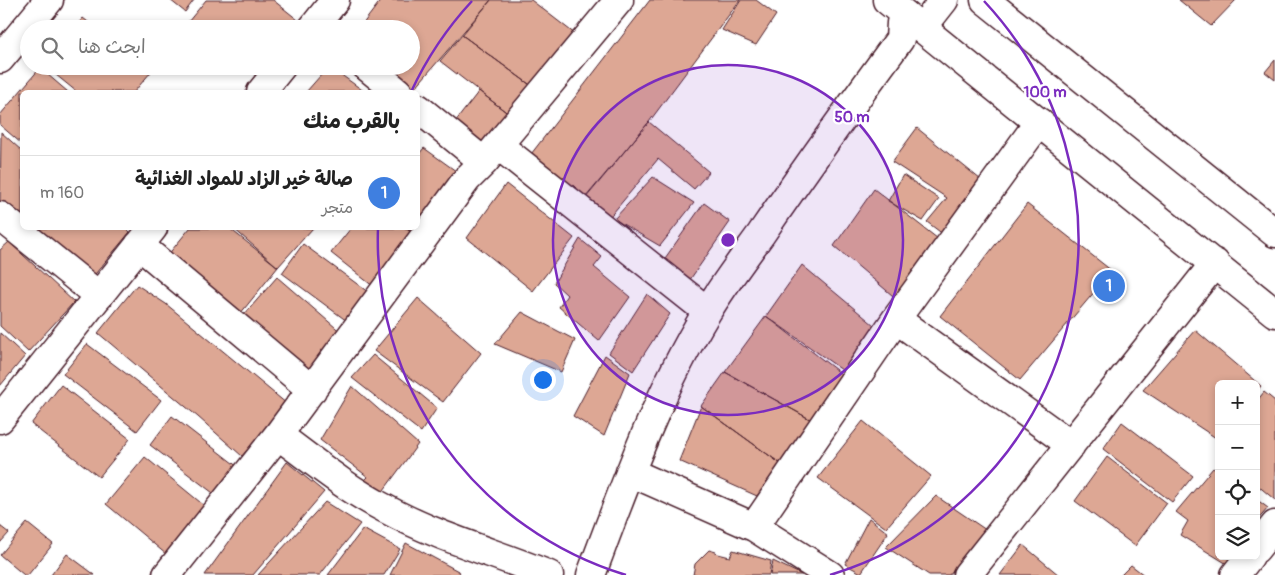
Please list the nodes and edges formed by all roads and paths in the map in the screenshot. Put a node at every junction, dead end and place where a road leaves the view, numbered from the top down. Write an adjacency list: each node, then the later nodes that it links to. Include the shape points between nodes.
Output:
1 (49, 0): 6 (street)
2 (618, 0): 15 (street)
3 (944, 0): 5 (street)
4 (985, 0): 17 (street)
5 (905, 16): 14 (street); 21 (street, via 816,154)
6 (32, 20)
7 (20, 35): 8 (street)
8 (0, 59)
9 (275, 75): 11 (street)
10 (377, 75): 12 (street)
11 (263, 90)
12 (396, 90)
13 (420, 109): 15 (street)
14 (1040, 122): 19 (street); 23 (street)
15 (491, 154): 21 (street); 24 (street, via 467,179)
16 (0, 216): 20 (street)
17 (1275, 234)
18 (146, 236): 20 (street); 24 (street)
19 (1215, 263): 22 (street); 27 (street)
20 (99, 296): 25 (street)
21 (707, 311): 28 (street, via 679,362)
22 (1275, 313)
23 (896, 319): 27 (street); 30 (street)
24 (312, 390): 26 (street)
25 (0, 419)
26 (278, 435): 33 (street); 34 (street, via 364,497 388,510)
27 (1071, 445): 37 (street)
28 (630, 472): 30 (street); 35 (street)
29 (1275, 525): 31 (street)
30 (754, 527): 36 (street)
31 (1260, 544)
32 (1247, 560): 38 (street)
33 (167, 575)
34 (549, 575)
35 (591, 575)
36 (830, 575)
37 (967, 575)
38 (1235, 575)

